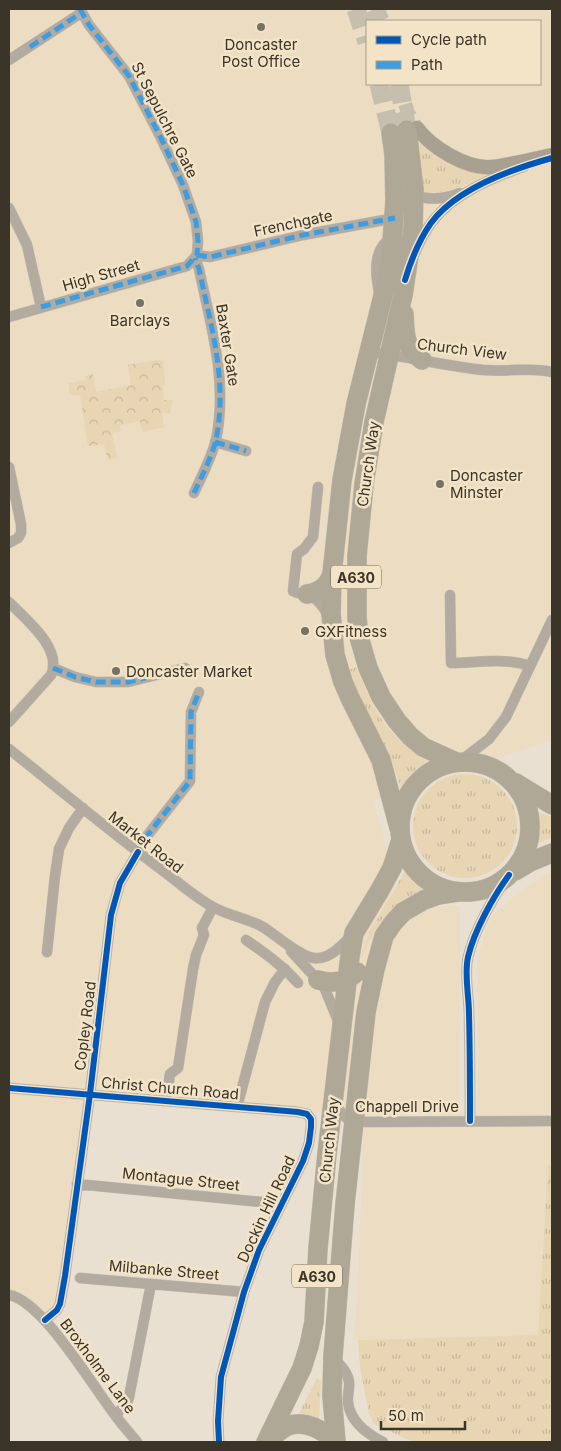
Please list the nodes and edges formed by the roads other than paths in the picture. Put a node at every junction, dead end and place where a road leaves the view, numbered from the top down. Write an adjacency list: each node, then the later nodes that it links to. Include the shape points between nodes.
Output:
1 (80, 11): 2 (street); 12 (street, St Sepulchre Gate, via 128,76 160,136 196,222)
2 (9, 60)
3 (405, 130): 6 (street, via 461,160 489,167); 8 (highway, A630); 9 (highway, Church Way / A630)
4 (552, 155): 6 (street)
5 (552, 158): 6 (street)
6 (514, 167): 7 (street)
7 (480, 185): 9 (street, via 450,197 436,199); 13 (street, via 432,222 416,249)
8 (395, 186): 9 (street); 11 (highway, Church Way / A630)
9 (414, 195): 13 (highway, Church Way / A630, via 413,229)
10 (9, 208): 14 (street, via 26,245)
11 (394, 227): 12 (street, Frenchgate, via 303,235 210,257); 16 (highway, Church Way / A630, via 388,280)
12 (196, 256): 14 (street, High Street, via 187,266); 20 (street, Baxter Gate, via 219,366 221,399)
13 (404, 287): 17 (highway, Church Way / A630); 18 (highway, via 405,336)
14 (41, 308): 15 (street, High Street)
15 (9, 316)
16 (369, 352): 17 (street, Church View); 26 (highway, Church Way / A630, via 342,480)
17 (389, 354): 18 (street, Church View); 38 (highway, Church Way / A630, via 364,484 356,585 359,637 381,697 404,730 423,747)
18 (422, 360): 19 (street, Church View, via 484,370)
19 (552, 372)
20 (216, 442): 21 (street); 24 (street, Baxter Gate)
21 (246, 451)
22 (9, 467): 25 (street, via 21,524 19,536)
23 (318, 487): 27 (street, via 312,537 297,554 293,589 295,593)
24 (194, 494)
25 (9, 544)
26 (332, 574): 27 (highway, via 323,588); 31 (highway, Church Way / A630)
27 (307, 594): 31 (street, via 322,605)
28 (450, 595): 32 (street, via 451,663 510,661)
29 (9, 602): 33 (street, via 50,649)
30 (552, 620): 32 (street)
31 (332, 627): 42 (highway, Church Way / A630, via 335,655 343,682 381,760)
32 (530, 666): 38 (street, via 514,703 498,728 489,739)
33 (53, 668): 34 (street, via 96,682 128,682); 36 (street, via 46,681)
34 (185, 668)
35 (199, 692): 43 (street, Copley Road, via 191,712 190,781)
36 (9, 722)
37 (9, 749): 41 (street, Market Road)
38 (457, 762): 39 (highway, via 478,762); 42 (highway, via 436,768 419,780 402,807)
39 (511, 780): 40 (highway); 45 (highway, via 527,804 530,818 527,847)
40 (552, 804)
41 (83, 808): 43 (street, Market Road); 52 (street, via 68,828 59,849)
42 (400, 834): 46 (highway, via 408,859 420,875 437,886); 49 (highway, Church Way / A630, via 388,875)
43 (138, 852): 47 (street, Market Road); 59 (street, Copley Road, via 120,883 111,914)
44 (552, 853): 45 (highway)
45 (511, 874): 46 (highway, via 484,890); 64 (street, via 498,891 473,941 466,968)
46 (456, 892): 48 (highway, Church Way / A630, via 424,900)
47 (213, 907): 50 (street, Market Road, via 250,920); 60 (street, via 202,928 204,935 193,969 178,1068 170,1074)
48 (393, 923): 55 (highway, via 381,933 359,972); 66 (highway, Church Way / A630, via 384,936 366,1012)
49 (354, 933): 50 (street, Market Road, via 338,949 320,958 303,954); 55 (highway, Church Way / A630)
50 (278, 938): 54 (street, Market Road)
51 (246, 940): 53 (street)
52 (47, 952)
53 (285, 969): 56 (street); 62 (street, via 266,1002)
54 (318, 980): 55 (highway); 57 (street, Market Road)
55 (347, 980): 57 (highway, Church Way / A630)
56 (298, 983)
57 (341, 1027): 61 (highway, Church Way / A630)
58 (9, 1088): 59 (street, Christ Church Road)
59 (90, 1094): 60 (street, Christ Church Road); 67 (street, Copley Road)
60 (166, 1100): 62 (street, Christ Church Road)
61 (333, 1100): 66 (street, Chappell Drive, via 341,1113); 78 (highway, Church Way / A630, via 314,1322 302,1368)
62 (237, 1107): 63 (street, Christ Church Road)
63 (298, 1112): 68 (street, Dockin Hill Road, via 307,1114 310,1119 309,1143)
64 (470, 1121): 65 (street, Chappell Drive); 66 (street, Chappell Drive)
65 (552, 1121)
66 (354, 1122): 74 (highway, Church Way / A630)
67 (78, 1184): 68 (street, Montague Street); 73 (street, Copley Road, via 60,1304)
68 (282, 1204): 71 (street, Dockin Hill Road, via 259,1250)
69 (80, 1278): 70 (street, Milbanke Street)
70 (151, 1284): 71 (street, Milbanke Street); 75 (street, via 129,1397 127,1404)
71 (244, 1292): 77 (street, Dockin Hill Road, via 221,1377)
72 (9, 1295): 73 (street, Broxholme Lane, via 29,1305)
73 (45, 1320): 75 (street, Broxholme Lane)
74 (334, 1357): 79 (highway, Church Way / A630); 80 (street, via 349,1381 348,1402 355,1419 370,1436)
75 (115, 1415): 76 (street, Broxholme Lane)
76 (137, 1442)
77 (219, 1442)
78 (267, 1442): 79 (highway, via 292,1424 314,1427)
79 (334, 1442)
80 (383, 1442)

